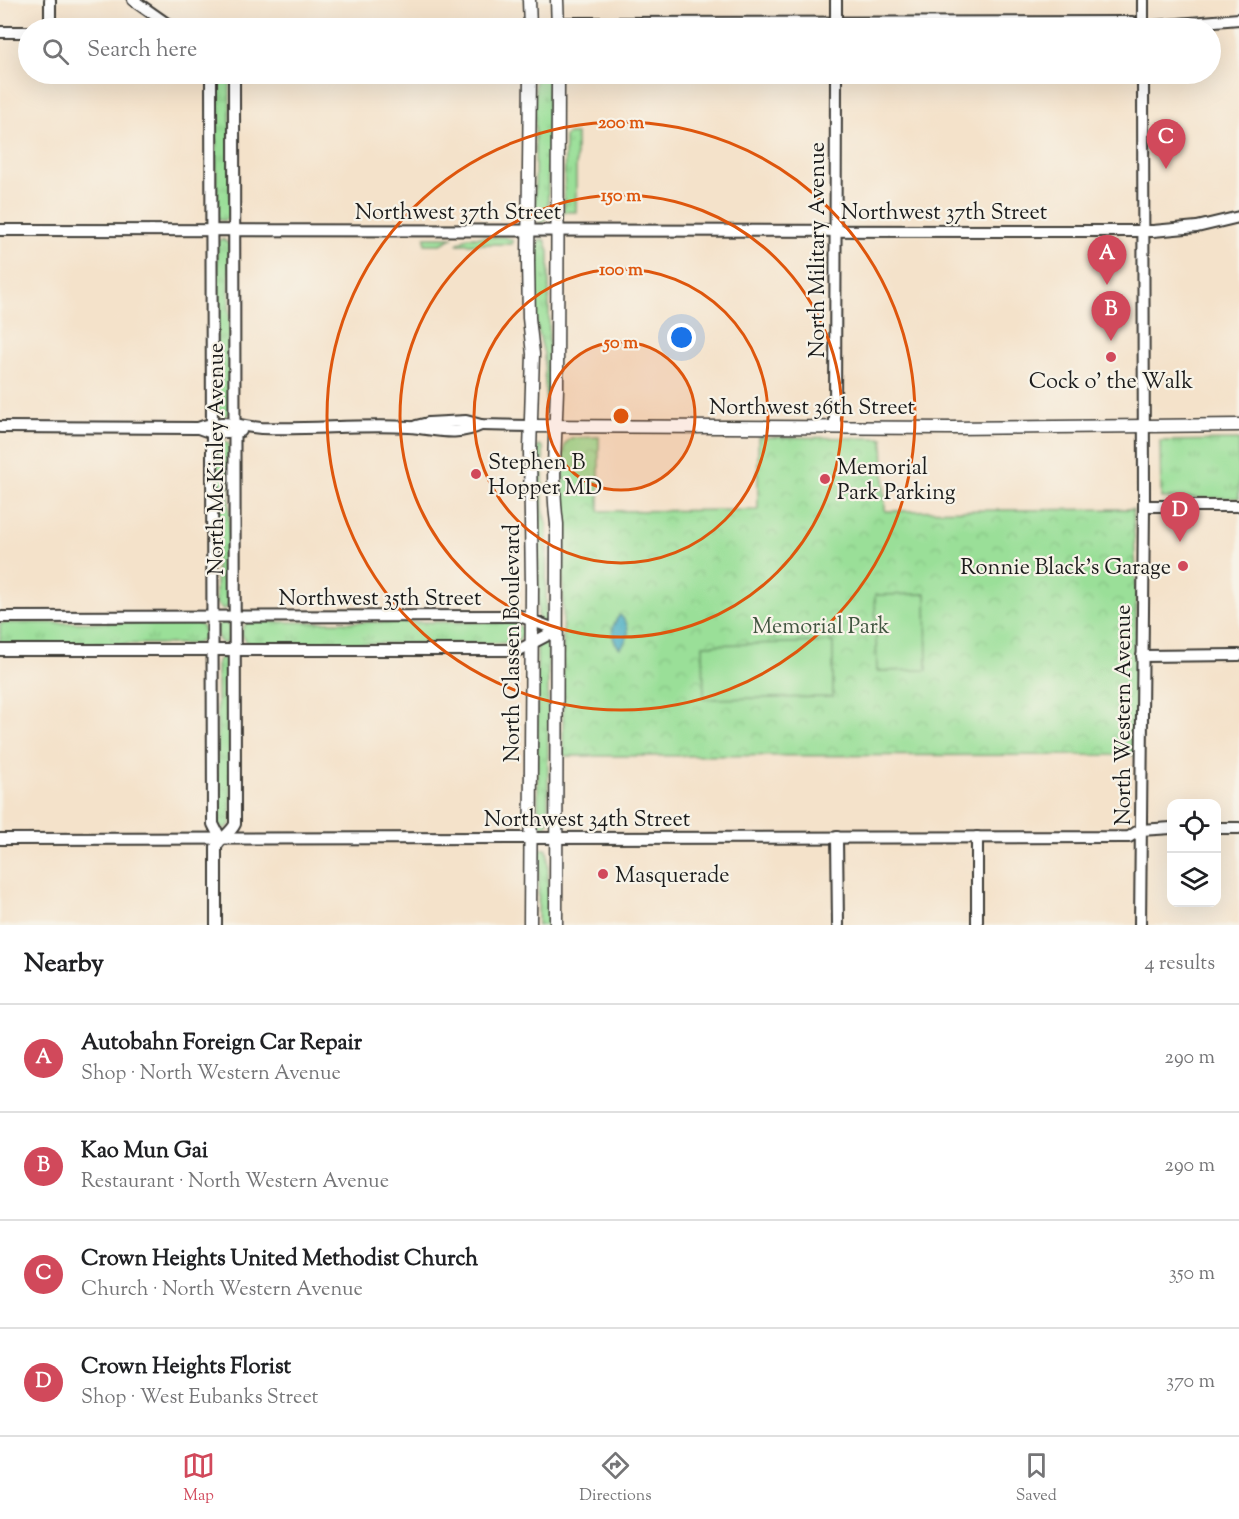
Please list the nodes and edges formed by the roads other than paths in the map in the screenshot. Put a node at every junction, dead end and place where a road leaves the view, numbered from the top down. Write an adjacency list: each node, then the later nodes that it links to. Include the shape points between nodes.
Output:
1 (50, 0): 7 (street)
2 (133, 0): 8 (street)
3 (530, 0): 9 (main road)
4 (557, 0): 10 (main road)
5 (836, 0): 11 (street)
6 (1143, 0): 12 (street)
7 (50, 18)
8 (158, 18)
9 (530, 18)
10 (558, 18)
11 (836, 18)
12 (1142, 18)
13 (1239, 19): 14 (street)
14 (1221, 20)
15 (0, 32): 16 (street)
16 (18, 32)
17 (211, 84): 25 (street, North McKinley Avenue)
18 (234, 84): 26 (street, North McKinley Avenue)
19 (530, 84): 28 (main road, North Classen Boulevard)
20 (558, 84): 29 (main road, North Classen Boulevard)
21 (836, 84): 30 (street, North Military Avenue)
22 (1143, 84): 27 (street, North Western Avenue)
23 (1239, 217): 27 (street, Northwest 37th Street, via 1197,227)
24 (0, 230): 25 (street, Northwest 37th Street)
25 (212, 230): 26 (street, Northwest 37th Street); 36 (street, North McKinley Avenue)
26 (234, 230): 28 (street, Northwest 37th Street); 37 (street, North McKinley Avenue)
27 (1143, 230): 30 (street, Northwest 37th Street); 34 (street, North Western Avenue)
28 (530, 231): 29 (street, Northwest 37th Street); 32 (main road, North Classen Boulevard)
29 (558, 231): 30 (street, Northwest 37th Street); 33 (main road, North Classen Boulevard)
30 (835, 231): 38 (street, North Military Avenue)
31 (1239, 425): 34 (main road, Northwest 36th Street)
32 (531, 426): 33 (main road, Northwest 36th Street); 37 (street, Northwest 36th Street, via 481,426 467,432 410,428); 44 (main road, North Classen Boulevard)
33 (555, 426): 38 (main road, Northwest 36th Street); 45 (main road, North Classen Boulevard)
34 (1143, 426): 38 (main road, Northwest 36th Street); 39 (street, North Western Avenue)
35 (0, 427): 36 (street, Northwest 36th Street)
36 (212, 428): 37 (street, Northwest 36th Street); 42 (street, North McKinley Avenue)
37 (234, 428): 43 (street, North McKinley Avenue)
38 (835, 428)
39 (1144, 506): 40 (street); 50 (street, North Western Avenue)
40 (1239, 506)
41 (0, 617): 42 (street, Northwest 35th Street)
42 (213, 617): 43 (street, Northwest 35th Street); 47 (street, North McKinley Avenue)
43 (236, 617): 44 (street, Northwest 35th Street, via 519,616); 48 (street, North McKinley Avenue)
44 (532, 621): 45 (street, Northwest 35th Street); 46 (main road, North Classen Boulevard)
45 (557, 630): 46 (street); 57 (main road, North Classen Boulevard)
46 (532, 644): 48 (street, via 519,650); 56 (main road, North Classen Boulevard)
47 (213, 648): 48 (street); 49 (street); 60 (street, North McKinley Avenue, via 213,824)
48 (235, 649): 60 (street, North McKinley Avenue, via 235,824)
49 (0, 650)
50 (1142, 656): 51 (street); 55 (street, North Western Avenue)
51 (1239, 656)
52 (1167, 828): 55 (street, Northwest 34th Street)
53 (1221, 828): 54 (street)
54 (1239, 828)
55 (1140, 830): 59 (street, Northwest 34th Street, via 1130,837); 67 (street, North Western Avenue)
56 (530, 837): 57 (street, Northwest 34th Street); 60 (street, Northwest 34th Street); 63 (main road, North Classen Boulevard)
57 (557, 837): 58 (street, Northwest 34th Street); 64 (main road, North Classen Boulevard)
58 (837, 837): 59 (street, Northwest 34th Street); 65 (street)
59 (977, 837): 66 (street)
60 (220, 838): 61 (street, Northwest 34th Street); 62 (street, North McKinley Avenue, via 216,847)
61 (0, 839)
62 (216, 925)
63 (530, 925)
64 (556, 925)
65 (837, 925)
66 (977, 925)
67 (1140, 925)

